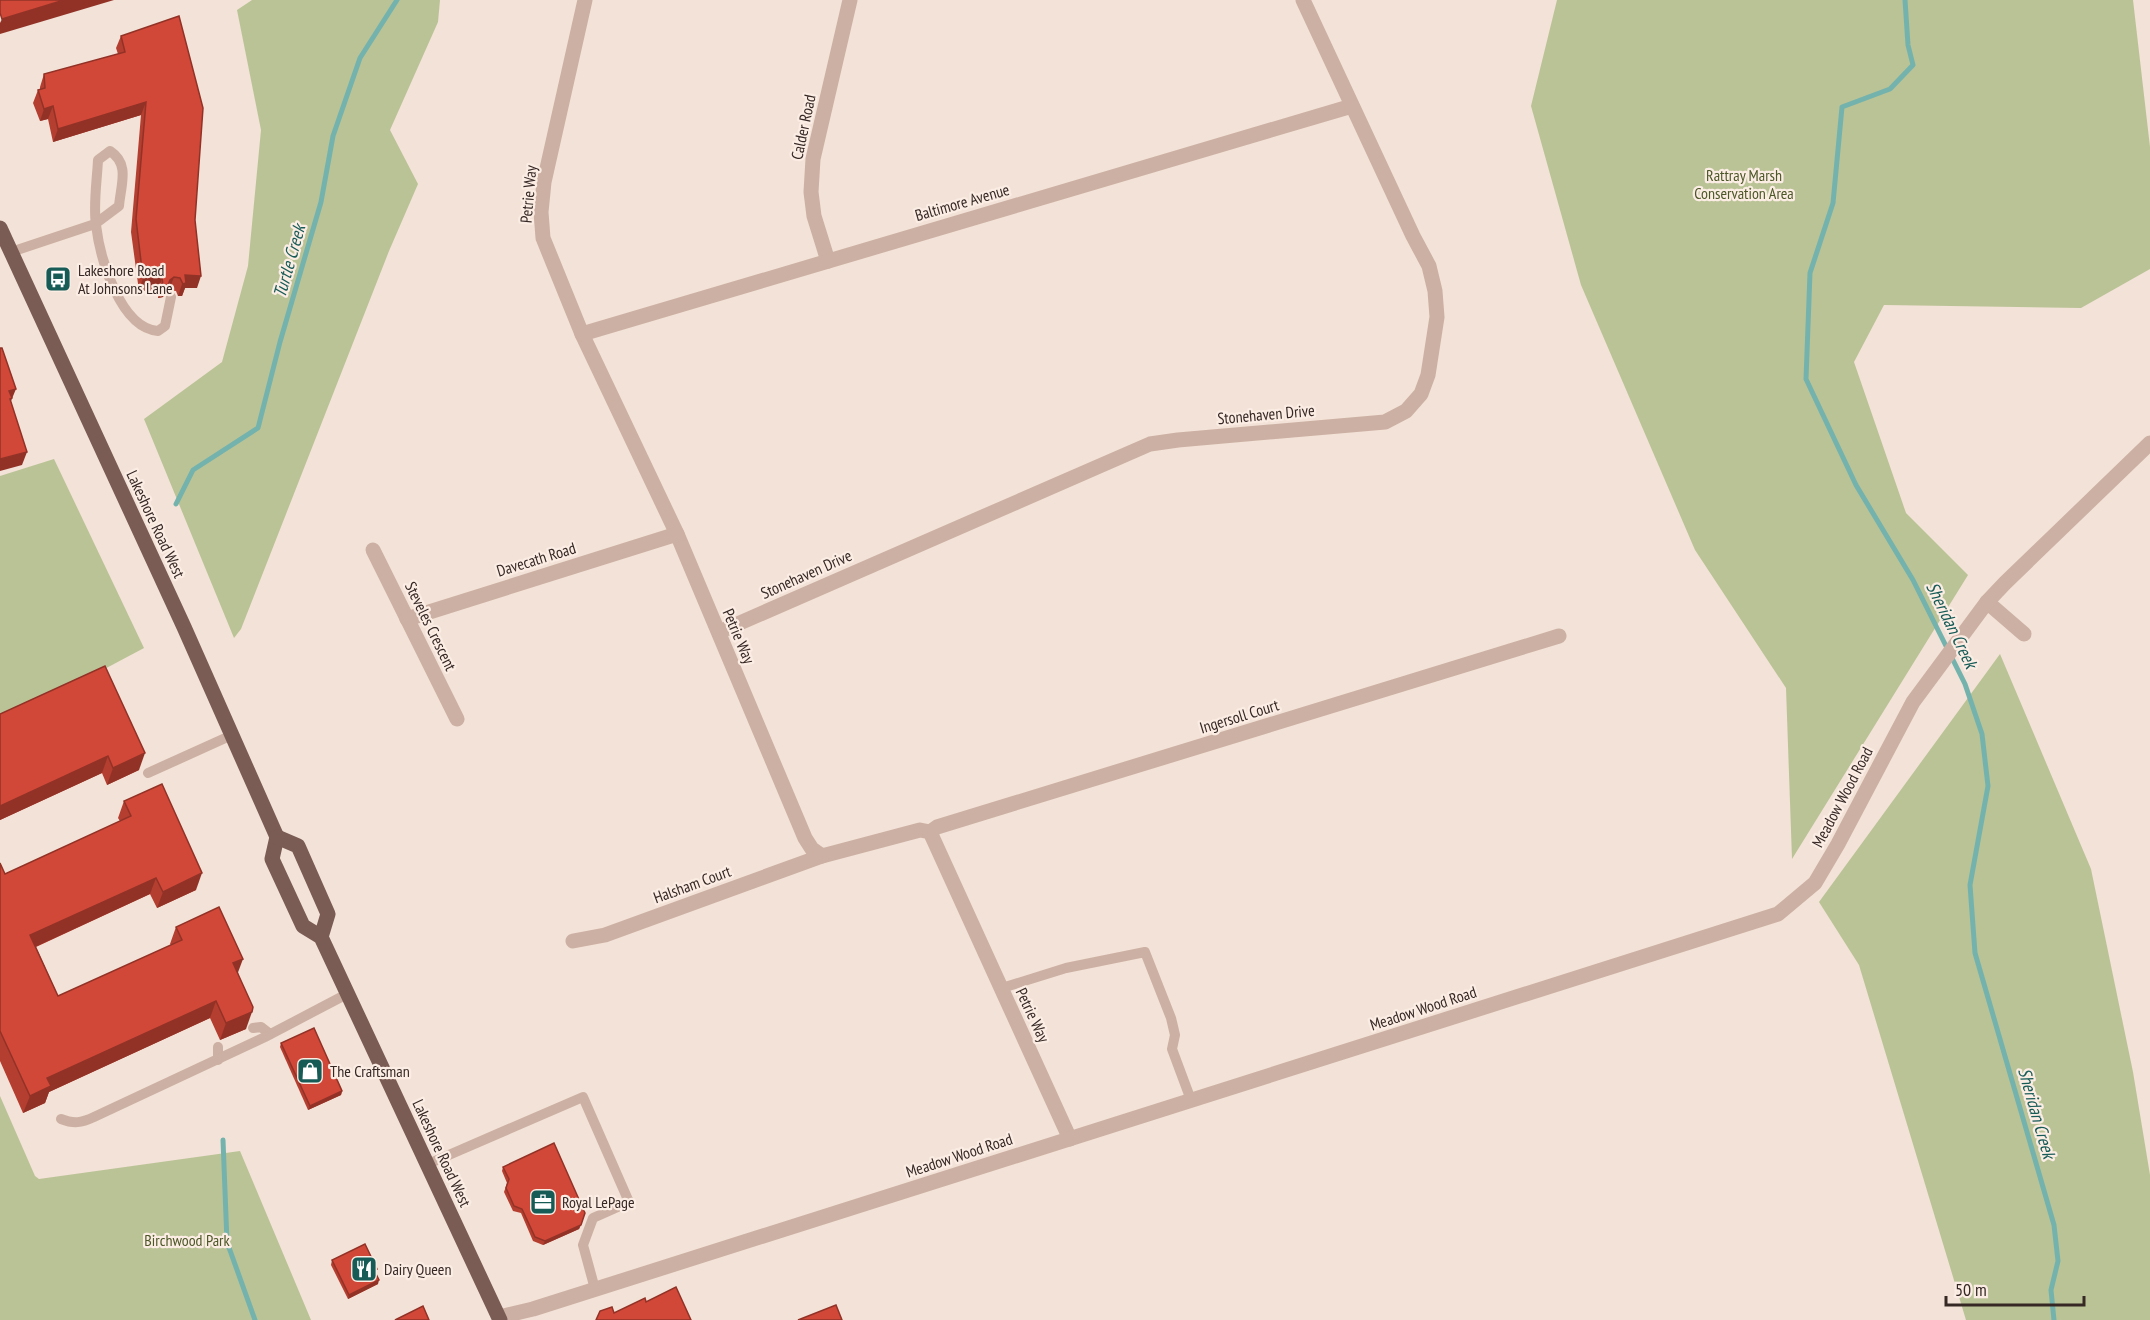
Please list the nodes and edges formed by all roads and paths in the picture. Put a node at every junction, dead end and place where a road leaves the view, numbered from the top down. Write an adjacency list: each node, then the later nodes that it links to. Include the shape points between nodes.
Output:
1 (585, 0): 10 (street, Petrie Way, via 544,182 541,212 543,238)
2 (850, 0): 8 (street, Calder Road, via 813,159 814,216)
3 (1303, 0): 4 (street, Stonehaven Drive)
4 (1352, 106): 8 (street, Baltimore Avenue); 16 (street, Stonehaven Drive, via 1430,266 1435,291 1437,317 1428,375 1421,394 1406,411 1385,422 1150,444)
5 (95, 224): 5 (lane, via 119,206 123,166 120,157 110,151 98,160); 7 (lane); 9 (lane, via 111,284 134,321 150,331 158,331 165,326)
6 (0, 228): 7 (main road, Lakeshore Road West)
7 (5, 254): 20 (main road, Lakeshore Road West)
8 (828, 261): 10 (street, Baltimore Avenue)
9 (171, 297)
10 (582, 334): 12 (street, Petrie Way)
11 (2150, 443): 14 (street, Meadow Wood Road)
12 (676, 534): 15 (street, Davecath Road); 16 (street, Petrie Way)
13 (373, 550): 15 (street, Steveles Crescent)
14 (1987, 602): 17 (street); 33 (street, Meadow Wood Road, via 1913,702 1815,884 1778,914)
15 (407, 619): 19 (street, Steveles Crescent)
16 (719, 632): 24 (street, Petrie Way, via 805,838)
17 (2024, 634)
18 (1559, 636): 22 (street, Ingersoll Court)
19 (457, 719)
20 (232, 735): 21 (lane); 23 (main road, Lakeshore Road West)
21 (148, 773)
22 (930, 832): 24 (street, via 920,830); 27 (street, Petrie Way)
23 (277, 837): 25 (main road, Lakeshore Road West, via 272,859 303,926); 25 (main road, via 298,846 324,904 328,914)
24 (822, 856): 26 (street, Halsham Court, via 605,935)
25 (321, 937): 28 (main road, Lakeshore Road West)
26 (573, 940)
27 (1002, 988): 33 (lane, via 1066,968 1144,952 1171,1018 1172,1049); 35 (street, Petrie Way)
28 (347, 994): 30 (lane); 36 (main road, Lakeshore Road West)
29 (254, 1028): 30 (lane, via 261,1027)
30 (270, 1034): 32 (lane)
31 (218, 1047): 32 (lane)
32 (218, 1060): 34 (lane, via 82,1122)
33 (1191, 1101): 35 (street, Meadow Wood Road)
34 (61, 1119)
35 (1070, 1139): 37 (street, Meadow Wood Road)
36 (428, 1164): 37 (lane, via 583,1097 629,1202 593,1218 583,1245); 38 (main road, Lakeshore Road West)
37 (595, 1289): 38 (street, Meadow Wood Road)
38 (496, 1319)

